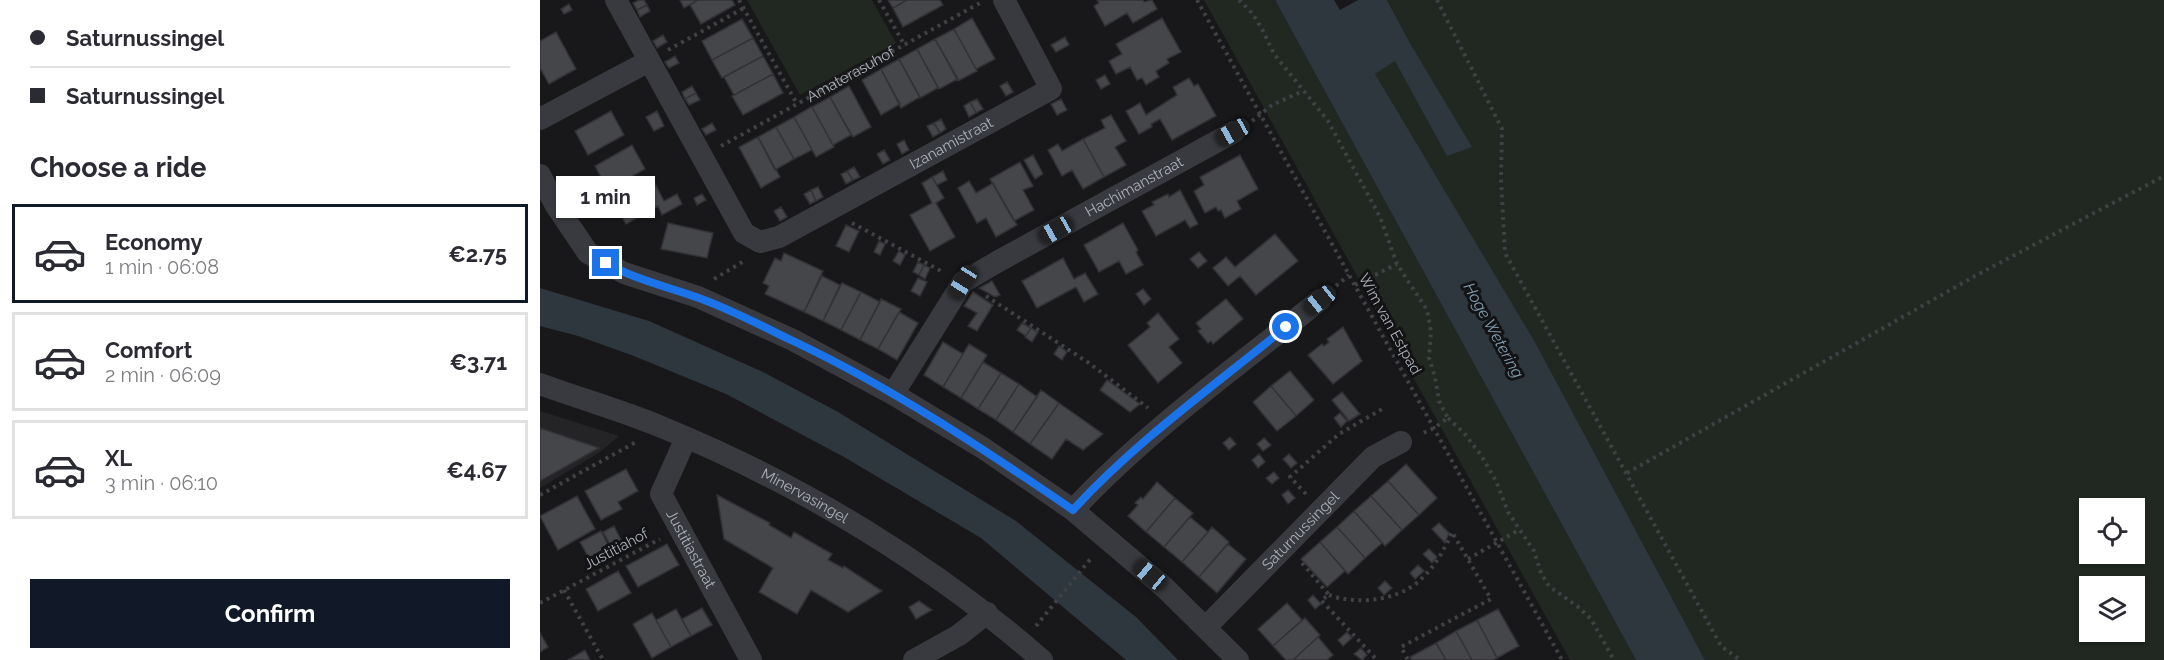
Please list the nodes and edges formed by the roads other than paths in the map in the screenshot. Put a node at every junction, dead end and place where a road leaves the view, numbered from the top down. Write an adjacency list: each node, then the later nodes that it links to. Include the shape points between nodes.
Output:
1 (616, 0): 3 (street)
2 (1004, 0): 3 (street, Izanamistraat, via 1051,89 778,237 760,242 744,233)
3 (649, 61): 4 (street)
4 (540, 119)
5 (1233, 132): 10 (street, Hachimanstraat, via 963,282)
6 (540, 176): 7 (street)
7 (548, 208): 10 (street, via 588,253 624,273 698,297 793,340)
8 (1320, 300): 13 (street, via 1168,423)
9 (540, 384): 11 (street, Minervasingel)
10 (893, 394): 13 (street)
11 (686, 438): 14 (street, Minervasingel, via 775,479 883,542); 16 (street, Justitiastraat, via 661,494)
12 (1401, 442): 15 (street, Saturnussingel, via 1373,457)
13 (1073, 510): 15 (street)
14 (987, 614): 17 (street); 18 (street, Minervasingel)
15 (1206, 627): 19 (street)
16 (751, 660)
17 (914, 660)
18 (1042, 660)
19 (1238, 660)

